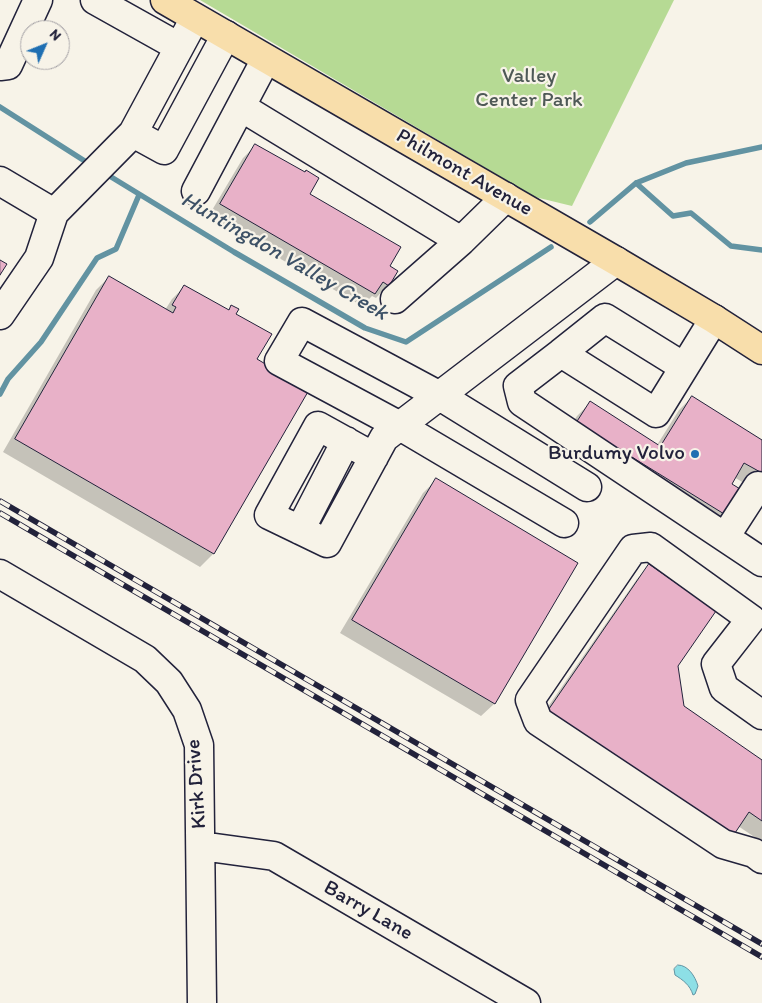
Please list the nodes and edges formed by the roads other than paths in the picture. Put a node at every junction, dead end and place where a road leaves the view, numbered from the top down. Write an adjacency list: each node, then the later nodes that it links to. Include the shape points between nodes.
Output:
1 (38, 0): 8 (street, via 8,65)
2 (95, 0): 6 (street)
3 (164, 0): 4 (main road, Philmont Avenue)
4 (195, 18): 5 (main road, Philmont Avenue); 6 (street)
5 (226, 36): 7 (main road, Philmont Avenue); 10 (street, via 164,150)
6 (179, 47): 10 (street)
7 (266, 59): 9 (street); 13 (main road, Philmont Avenue)
8 (0, 66)
9 (241, 107): 12 (street); 15 (street)
10 (133, 133): 14 (street)
11 (0, 181): 14 (street)
12 (196, 191)
13 (506, 197): 15 (street); 16 (main road, Philmont Avenue)
14 (54, 213): 18 (street, via 39,258)
15 (461, 240): 17 (street)
16 (616, 262): 19 (main road, Philmont Avenue); 23 (street)
17 (395, 299)
18 (0, 315)
19 (714, 319): 20 (main road, Philmont Avenue); 22 (street)
20 (762, 350)
21 (561, 353): 22 (street, via 605,318); 22 (street, via 656,413); 29 (street, via 518,386 522,402)
22 (684, 366)
23 (440, 396): 24 (street); 24 (street, via 302,322 279,361); 26 (street)
24 (400, 426): 25 (street, via 384,438); 28 (street)
25 (374, 457): 25 (street, via 346,441 300,530 327,543)
26 (587, 487)
27 (762, 488): 29 (street, via 758,486)
28 (564, 524)
29 (725, 537): 30 (street)
30 (762, 562)
31 (0, 574): 34 (street, Kirk Drive, via 146,659 169,682 188,710 199,745)
32 (757, 622): 33 (street, via 716,664 724,688); 35 (street, via 651,547 633,549 530,700 538,721 723,844)
33 (762, 715)
34 (201, 846): 36 (street, Kirk Drive); 37 (street, Barry Lane, via 274,856)
35 (762, 859)
36 (202, 1003)
37 (526, 1003)

